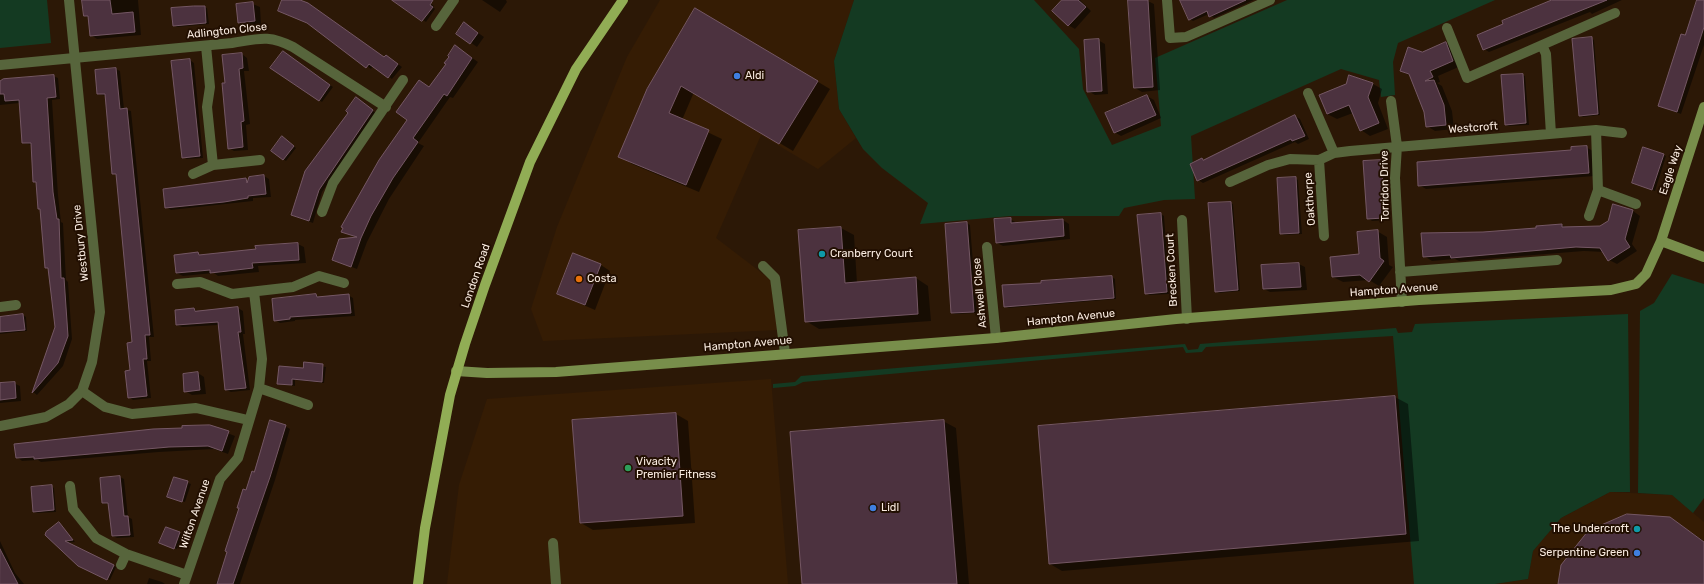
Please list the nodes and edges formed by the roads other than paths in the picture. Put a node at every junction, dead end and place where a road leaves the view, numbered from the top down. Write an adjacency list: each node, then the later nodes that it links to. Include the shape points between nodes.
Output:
1 (69, 0): 11 (street, Westbury Drive)
2 (454, 0): 7 (street)
3 (623, 0): 49 (main road, London Road, via 576,69 530,162)
4 (1167, 0): 5 (street, via 1170,38 1186,37)
5 (1270, 0)
6 (1615, 14): 9 (street)
7 (436, 26)
8 (1447, 28): 9 (street, via 1467,78)
9 (1542, 45): 20 (street, via 1546,54)
10 (206, 46): 11 (street, Adlington Close); 16 (street, Adlington Close, via 262,38 278,39); 25 (street, via 210,87 207,107)
11 (74, 57): 12 (street, Adlington Close); 51 (street, Westbury Drive, via 100,312 92,362)
12 (0, 65)
13 (403, 80): 16 (street)
14 (1308, 93): 22 (street)
15 (1391, 100): 21 (street, Torridon Drive)
16 (386, 107): 30 (street, via 333,183)
17 (1704, 107): 34 (street, Eagle Way)
18 (1596, 130): 19 (street, Westcroft); 20 (street, Westcroft); 28 (street)
19 (1622, 133)
20 (1551, 134): 21 (street, Westcroft)
21 (1397, 146): 22 (street, Oakthorpe); 39 (street, Torridon Drive, via 1395,178)
22 (1334, 153): 24 (street, Oakthorpe)
23 (260, 160): 25 (street)
24 (1319, 160): 27 (street, Oakthorpe, via 1290,159 1268,165); 33 (street, Oakthorpe)
25 (213, 165): 26 (street)
26 (193, 174)
27 (1230, 182)
28 (1598, 190): 29 (street); 31 (street)
29 (1636, 204)
30 (322, 212)
31 (1589, 216)
32 (1182, 220): 46 (street, Brecken Court)
33 (1324, 236)
34 (1662, 241): 36 (street); 43 (street, Hampton Avenue, via 1646,274 1636,284 1610,290)
35 (988, 247): 47 (street, Ashwell Close)
36 (1704, 257)
37 (1557, 260): 39 (street)
38 (763, 266): 48 (street, via 775,278)
39 (1400, 272): 43 (street, Torridon Drive)
40 (344, 283): 42 (street, via 319,276 293,287)
41 (178, 284): 42 (street, via 200,282 232,294)
42 (254, 292): 50 (street, Wilton Avenue, via 262,359)
43 (1402, 302): 46 (street, Hampton Avenue)
44 (16, 305): 45 (street)
45 (0, 307)
46 (1187, 319): 47 (street, Hampton Avenue)
47 (996, 338): 48 (street, Hampton Avenue)
48 (785, 353): 49 (street, Hampton Avenue, via 556,372)
49 (456, 371): 60 (main road, London Road, via 425,528)
50 (259, 388): 52 (street); 53 (street, Wilton Avenue)
51 (82, 392): 53 (street, via 105,407 132,414 196,408); 54 (street, via 69,404 46,417)
52 (308, 405)
53 (248, 420): 59 (street, Wilton Avenue, via 238,458 220,479)
54 (0, 426)
55 (70, 486): 57 (street, via 73,509 96,538)
56 (553, 543): 61 (street)
57 (126, 554): 58 (street); 59 (street)
58 (122, 565)
59 (186, 580)
60 (418, 584)
61 (556, 584)

